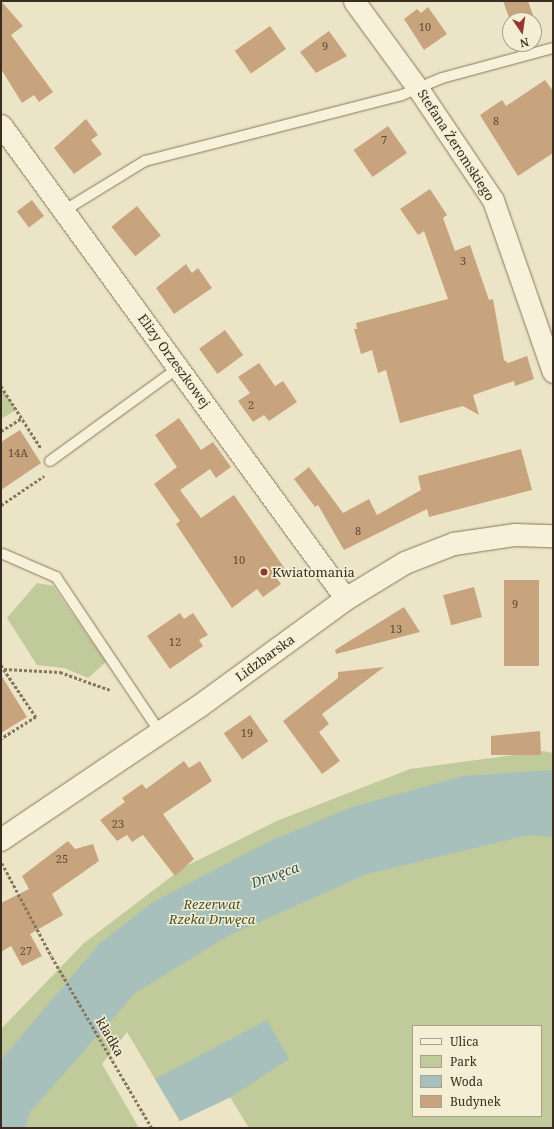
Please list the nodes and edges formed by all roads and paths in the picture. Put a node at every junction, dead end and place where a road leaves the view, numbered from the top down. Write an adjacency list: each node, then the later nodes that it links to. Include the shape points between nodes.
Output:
1 (354, 1): 3 (street, Stefana Żeromskiego)
2 (553, 48): 3 (lane, via 442,78)
3 (419, 90): 5 (lane, via 145,161); 7 (street, Stefana Żeromskiego, via 493,200)
4 (1, 125): 5 (street, Elizy Orzeszkowej)
5 (65, 210): 6 (street, Elizy Orzeszkowej)
6 (178, 368): 11 (lane); 15 (street, Elizy Orzeszkowej)
7 (553, 372)
8 (1, 386): 9 (path)
9 (22, 418): 10 (path); 11 (path)
10 (1, 431)
11 (50, 461): 12 (path, via 55,469)
12 (1, 505)
13 (553, 536): 15 (main road, Lidzbarska, via 515,536 454,544 405,563)
14 (3, 554): 18 (lane, via 56,577)
15 (346, 599): 19 (main road, Lidzbarska)
16 (1, 665): 17 (path)
17 (4, 669): 18 (path, via 60,672 110,690 131,710); 20 (path, via 36,717)
18 (140, 703): 19 (lane)
19 (161, 734): 21 (main road, Lidzbarska)
20 (1, 739)
21 (1, 840)
22 (1, 860): 23 (path, kładka, via 52,957)
23 (152, 1128)

